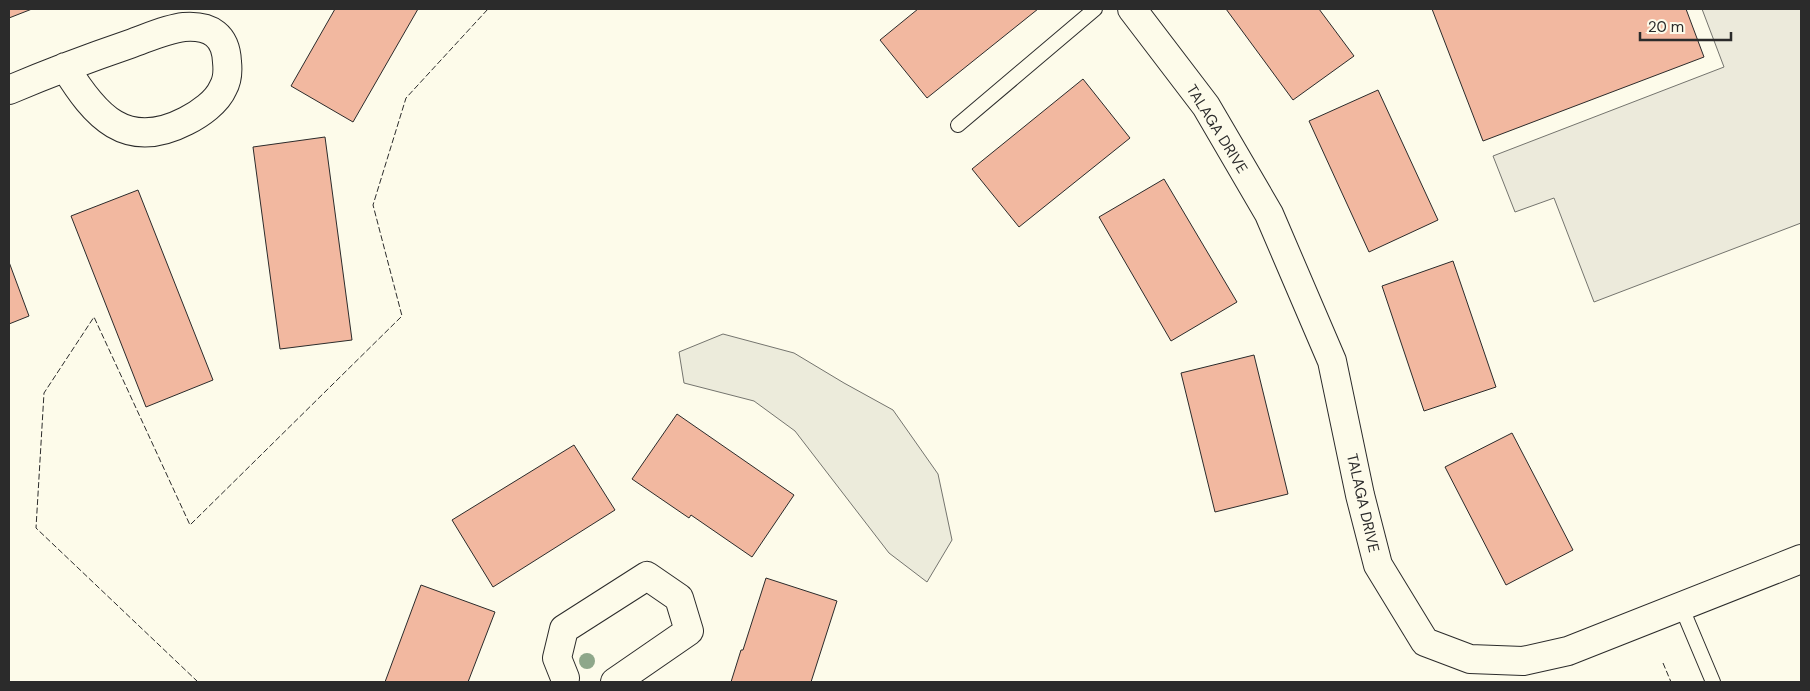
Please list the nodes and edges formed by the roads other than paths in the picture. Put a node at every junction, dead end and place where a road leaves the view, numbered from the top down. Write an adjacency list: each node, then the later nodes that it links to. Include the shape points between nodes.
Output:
1 (1095, 9): 5 (lane)
2 (1132, 9): 7 (street, TALAGA DRIVE, via 1206,106 1269,214 1332,361 1378,565 1425,642 1470,659 1523,661 1568,651)
3 (65, 67): 3 (street, via 184,27 211,30 222,39 227,66 223,89 204,110 168,130 140,133 121,127 97,112); 4 (street)
4 (9, 90)
5 (958, 125)
6 (1801, 559): 7 (street, TALAGA DRIVE)
7 (1681, 606): 10 (lane)
8 (568, 681): 9 (street, via 557,658 564,628 647,576 679,598 688,631)
9 (615, 682)
10 (1713, 682)

